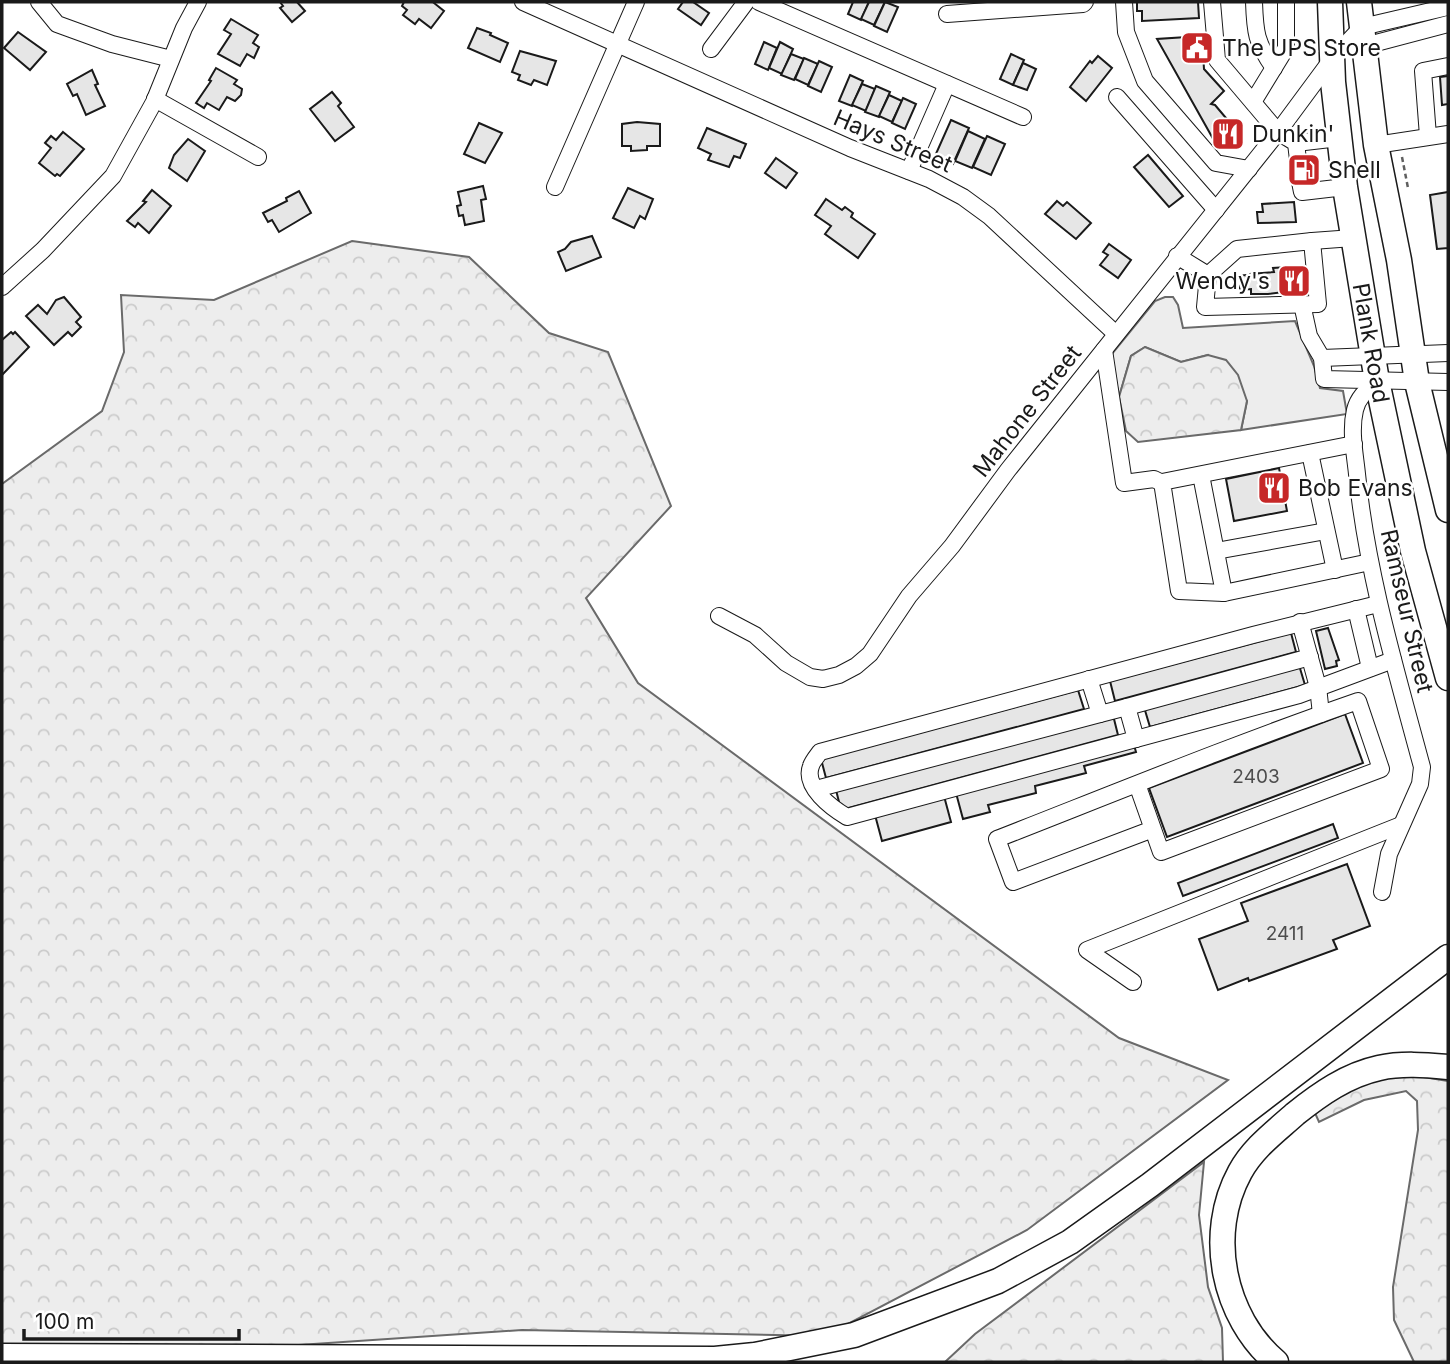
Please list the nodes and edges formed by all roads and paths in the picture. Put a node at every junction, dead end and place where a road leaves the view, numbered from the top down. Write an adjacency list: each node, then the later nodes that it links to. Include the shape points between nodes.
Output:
1 (39, 2): 21 (street, via 57,24)
2 (198, 2): 21 (street)
3 (523, 2): 19 (street, Hays Street)
4 (636, 2): 19 (street)
5 (746, 2): 20 (street)
6 (759, 2): 27 (street)
7 (1085, 2): 14 (street)
8 (1124, 2): 39 (street, via 1126,32 1145,81 1216,163)
9 (1212, 2): 30 (street, via 1217,60)
10 (1254, 2): 24 (street, via 1258,43)
11 (1286, 2): 24 (street, via 1286,48)
12 (1330, 2): 22 (highway, Plank Road)
13 (1359, 2): 18 (highway, Plank Road)
14 (1002, 6): 16 (street)
15 (1448, 7): 18 (street)
16 (947, 13)
17 (1448, 24): 18 (street)
18 (1363, 36): 22 (street, Mahone Street); 36 (highway, Plank Road)
19 (617, 44): 40 (street, Hays Street); 42 (street)
20 (711, 49)
21 (172, 59): 29 (street)
22 (1332, 59): 32 (street, Mahone Street); 35 (highway, Plank Road)
23 (1448, 66): 26 (street, via 1423,71)
24 (1274, 68): 30 (street)
25 (1448, 73): 26 (street)
26 (1424, 78): 34 (street)
27 (947, 84): 31 (street); 40 (street)
28 (1117, 97): 45 (street)
29 (155, 99): 38 (street); 50 (street, via 113,176)
30 (1253, 102): 32 (street)
31 (1023, 117)
32 (1279, 132): 35 (street, via 1297,152); 39 (street, Mahone Street)
33 (1448, 135): 34 (street)
34 (1428, 136): 36 (street)
35 (1339, 138): 43 (highway, Plank Road)
36 (1376, 145): 55 (highway, Plank Road)
37 (1402, 153): 44 (path)
38 (258, 156)
39 (1248, 169): 45 (street, Mahone Street)
40 (909, 171): 52 (street, Hays Street, via 963,197 989,216)
41 (1300, 182): 43 (street, via 1301,192)
42 (555, 187)
43 (1345, 187): 46 (highway, Plank Road)
44 (1408, 188)
45 (1216, 210): 48 (street, Mahone Street)
46 (1353, 238): 47 (street); 56 (highway, Plank Road)
47 (1312, 241): 49 (street, via 1237,249); 51 (street, via 1318,304)
48 (1177, 256): 49 (street); 52 (street, Mahone Street)
49 (1208, 275): 51 (street, via 1205,307)
50 (2, 287)
51 (1302, 304): 57 (street, via 1309,336)
52 (1116, 334): 53 (street, Mahone Street)
53 (1104, 350): 64 (street, via 1124,484 1154,479); 73 (street, Mahone Street, via 909,596 870,654 856,666 839,675 810,677 755,635)
54 (1448, 353): 55 (street)
55 (1413, 354): 56 (street); 59 (highway, Plank Road)
56 (1373, 355): 57 (street); 58 (highway, Plank Road)
57 (1322, 358): 58 (street, via 1324,379)
58 (1377, 381): 59 (street); 61 (street, Ramseur Street, via 1361,395 1355,409); 78 (highway, Plank Road, via 1413,551)
59 (1417, 382): 60 (street); 65 (highway, Plank Road)
60 (1448, 382)
61 (1354, 444): 62 (street); 68 (street, Ramseur Street)
62 (1310, 453): 63 (street); 66 (street)
63 (1201, 475): 64 (street); 67 (street)
64 (1162, 483): 70 (street, via 1179,591)
65 (1448, 510)
66 (1326, 531): 67 (street); 69 (street)
67 (1216, 551): 70 (street)
68 (1370, 562): 69 (street); 71 (street, Ramseur Street)
69 (1335, 570): 70 (street)
70 (1224, 593)
71 (1378, 604): 72 (street); 76 (street, Ramseur Street)
72 (1356, 610): 74 (street); 77 (street)
73 (719, 616)
74 (1300, 622): 75 (street); 79 (street)
75 (1310, 657): 80 (street); 81 (street)
76 (1393, 660): 77 (street); 87 (street, Ramseur Street, via 1422,767 1420,783)
77 (1370, 668): 80 (street)
78 (1448, 678)
79 (1089, 679): 82 (street); 86 (street, via 820,752 810,767)
80 (1318, 687): 83 (street); 84 (street)
81 (1127, 707): 82 (street); 84 (street)
82 (1100, 714): 86 (street)
83 (1321, 714): 85 (street); 88 (street, via 1358,701 1381,769 1161,852)
84 (1136, 739): 86 (street, via 847,817)
85 (1137, 784): 88 (street); 88 (street, via 997,839 1013,883)
86 (816, 789)
87 (1403, 819): 89 (street, Ramseur Street, via 1389,854); 91 (street, via 1087,950)
88 (1153, 829)
89 (1382, 892)
90 (1448, 957): 93 (highway, via 1070,1242 998,1281 854,1335 715,1359)
91 (1133, 982)
92 (1448, 1067): 94 (highway, via 1378,1068 1333,1085 1258,1146 1240,1171 1224,1217 1222,1260 1237,1311 1262,1350)
93 (2, 1356)
94 (1276, 1362)

